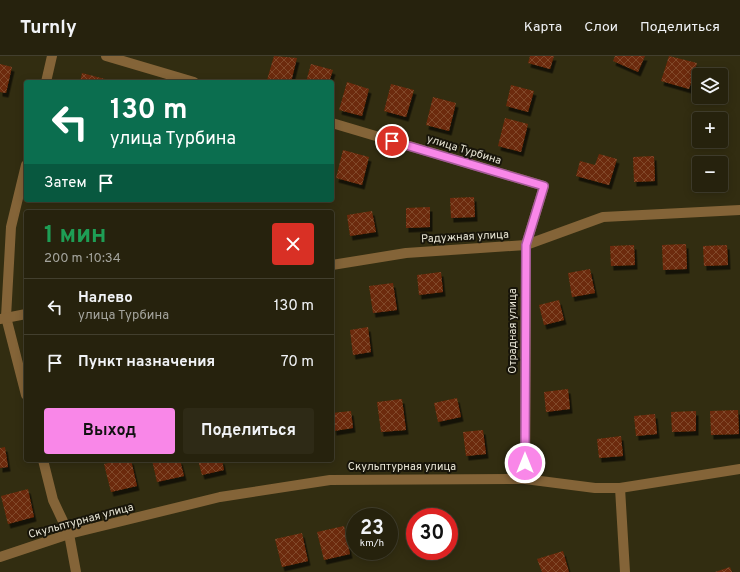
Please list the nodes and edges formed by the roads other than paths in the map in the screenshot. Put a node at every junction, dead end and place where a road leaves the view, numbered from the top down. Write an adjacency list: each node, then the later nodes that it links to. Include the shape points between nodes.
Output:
1 (52, 56): 3 (street)
2 (106, 56): 4 (street)
3 (46, 80)
4 (187, 80)
5 (334, 124): 7 (street, улица Турбина)
6 (24, 173): 12 (street, via 11,227)
7 (544, 186): 9 (street, Отрадная улица)
8 (740, 210): 9 (street, Радужная улица, via 603,217)
9 (526, 245): 10 (street, Радужная улица, via 406,252); 16 (street, Отрадная улица)
10 (334, 265)
11 (24, 314): 12 (street)
12 (3, 318): 13 (street)
13 (24, 388)
14 (44, 462): 18 (street, via 53,500)
15 (740, 469): 17 (street, Скульптурная улица)
16 (524, 479): 17 (street, Скульптурная улица, via 595,488); 18 (street, Скульптурная улица, via 330,480 220,498)
17 (620, 488): 21 (street)
18 (69, 534): 19 (street, Скульптурная улица); 20 (street)
19 (0, 557)
20 (76, 572)
21 (625, 572)

